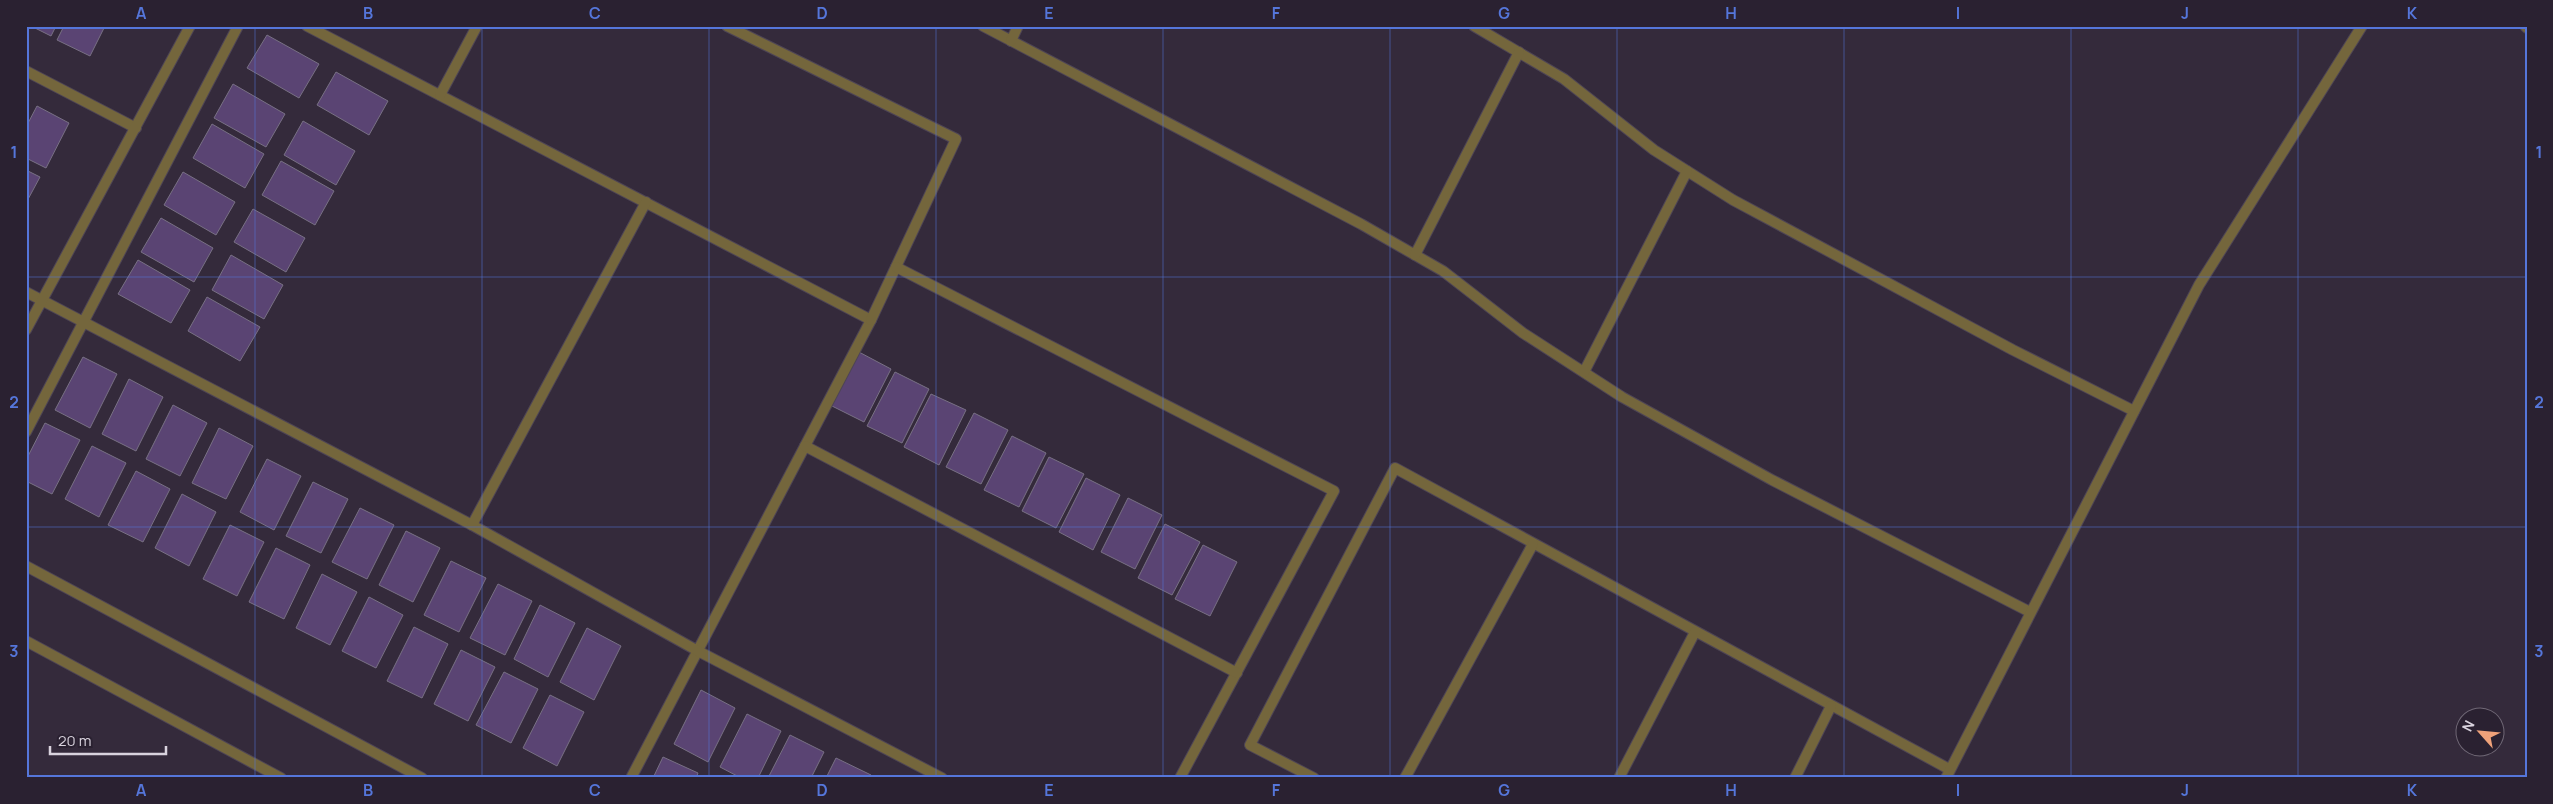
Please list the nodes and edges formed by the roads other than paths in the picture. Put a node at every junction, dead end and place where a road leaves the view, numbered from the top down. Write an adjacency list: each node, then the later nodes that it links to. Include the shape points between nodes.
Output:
1 (190, 26): 14 (street)
2 (238, 26): 22 (street)
3 (307, 26): 13 (street)
4 (477, 26): 13 (street)
5 (727, 26): 18 (street, via 956,139)
6 (983, 26): 10 (street)
7 (1018, 26): 10 (street)
8 (1474, 26): 11 (street)
9 (2362, 26): 25 (street, via 2199,285)
10 (1011, 41): 17 (street)
11 (1519, 52): 15 (street, via 1564,79 1654,150); 17 (street)
12 (26, 70): 14 (street)
13 (440, 95): 16 (street)
14 (136, 128): 20 (street)
15 (1687, 170): 24 (street); 25 (street, via 1733,200)
16 (646, 202): 21 (street); 28 (street)
17 (1415, 255): 24 (street, via 1443,271 1522,333)
18 (896, 267): 21 (street); 35 (street, via 1334,491)
19 (26, 292): 20 (street)
20 (41, 301): 22 (street); 23 (street)
21 (871, 320): 27 (street)
22 (85, 322): 26 (street); 28 (street)
23 (26, 330)
24 (1584, 372): 31 (street, via 1622,397 1772,480)
25 (2134, 411): 31 (street)
26 (26, 432)
27 (805, 446): 34 (street); 35 (street)
28 (472, 525): 34 (street)
29 (1533, 544): 32 (street); 43 (street, via 1395,468 1250,744); 44 (street)
30 (26, 566): 39 (street)
31 (2030, 612): 37 (street)
32 (1695, 632): 36 (street); 45 (street)
33 (26, 641): 38 (street)
34 (698, 651): 40 (street); 41 (street)
35 (1236, 673): 42 (street)
36 (1831, 706): 37 (street); 46 (street)
37 (1948, 773)
38 (281, 778)
39 (422, 778)
40 (631, 778)
41 (942, 778)
42 (1180, 778)
43 (1314, 778)
44 (1405, 778)
45 (1619, 778)
46 (1795, 778)

